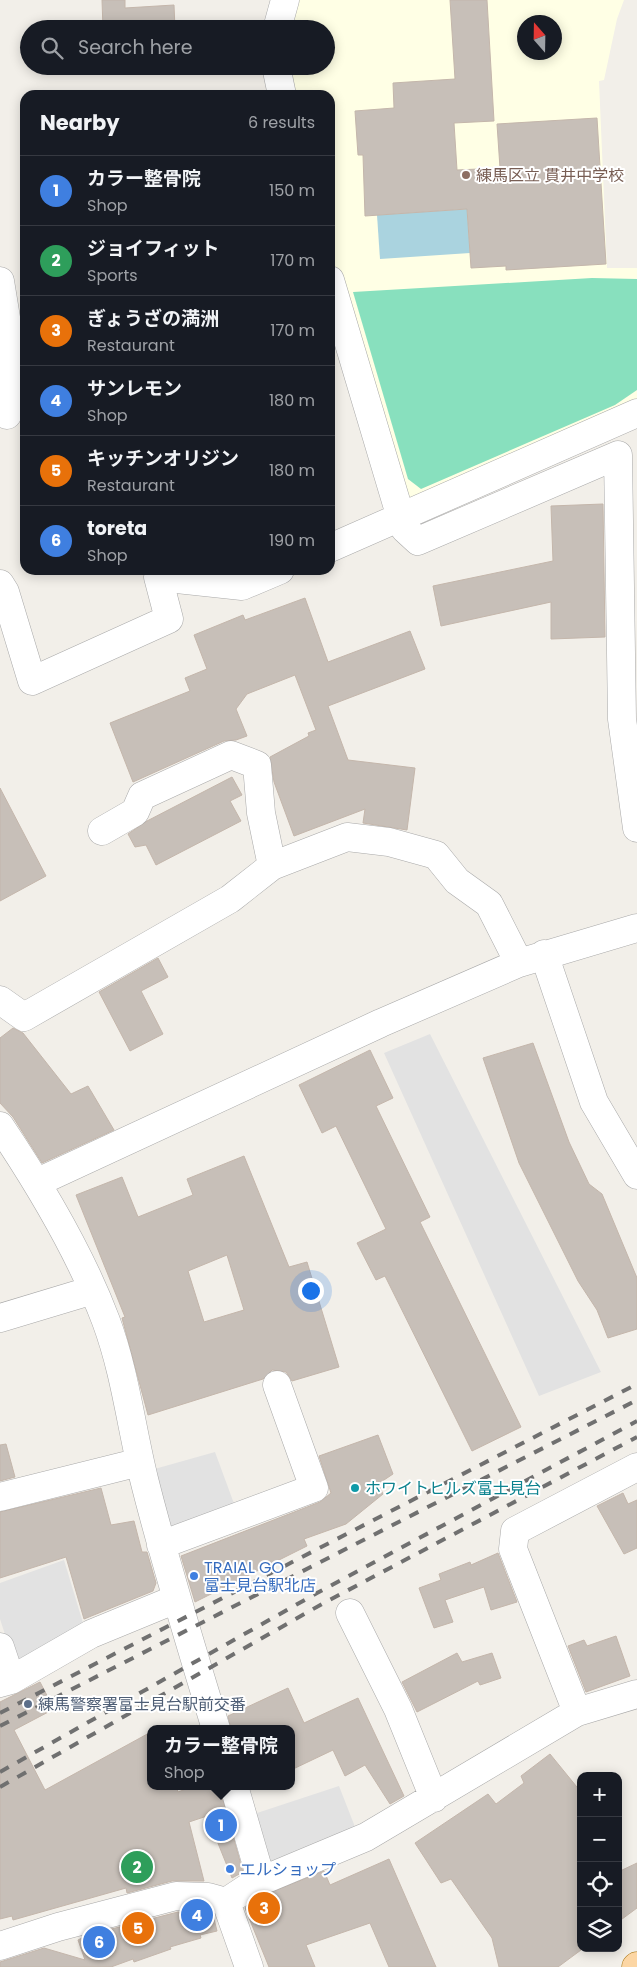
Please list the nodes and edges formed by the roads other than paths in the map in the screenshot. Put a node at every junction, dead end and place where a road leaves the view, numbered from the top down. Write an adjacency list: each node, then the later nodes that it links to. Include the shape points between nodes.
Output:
1 (286, 0): 2 (street)
2 (280, 20)
3 (278, 75): 4 (street)
4 (281, 90)
5 (1, 292): 8 (street, via 8,330)
6 (335, 297): 9 (street)
7 (637, 413): 9 (street)
8 (7, 415)
9 (401, 518): 10 (street); 13 (street, via 405,529 418,541 618,455 622,719)
10 (335, 546)
11 (268, 575): 12 (street, via 242,586 158,577 169,619 32,682)
12 (0, 584)
13 (637, 828)
14 (102, 831): 15 (street, via 135,812 142,796 231,755 257,765 261,813)
15 (272, 866): 17 (street, via 346,837 389,842 436,855 457,881 489,904); 18 (street, via 230,898 24,1017)
16 (637, 928): 17 (street)
17 (532, 958): 20 (street, via 594,1102); 21 (street, via 363,1031)
18 (0, 1000)
19 (0, 1126): 21 (street)
20 (637, 1175)
21 (38, 1182): 22 (street)
22 (93, 1290): 23 (street); 25 (street, via 120,1365)
23 (0, 1318)
24 (277, 1385): 28 (street, via 314,1488)
25 (140, 1462): 27 (street); 28 (street)
26 (637, 1466): 34 (street, via 515,1531 513,1550)
27 (0, 1497)
28 (161, 1545): 29 (street)
29 (176, 1599): 32 (street, via 91,1634); 35 (street)
30 (350, 1613): 37 (street, via 398,1709)
31 (0, 1647): 32 (street)
32 (5, 1681)
33 (637, 1694): 34 (street)
34 (577, 1712): 37 (street)
35 (215, 1725)
36 (235, 1790): 38 (street)
37 (434, 1798): 38 (street, via 366,1837)
38 (261, 1879): 39 (street)
39 (226, 1902): 40 (street, via 208,1897 176,1896); 41 (street)
40 (0, 1946)
41 (250, 1967)

